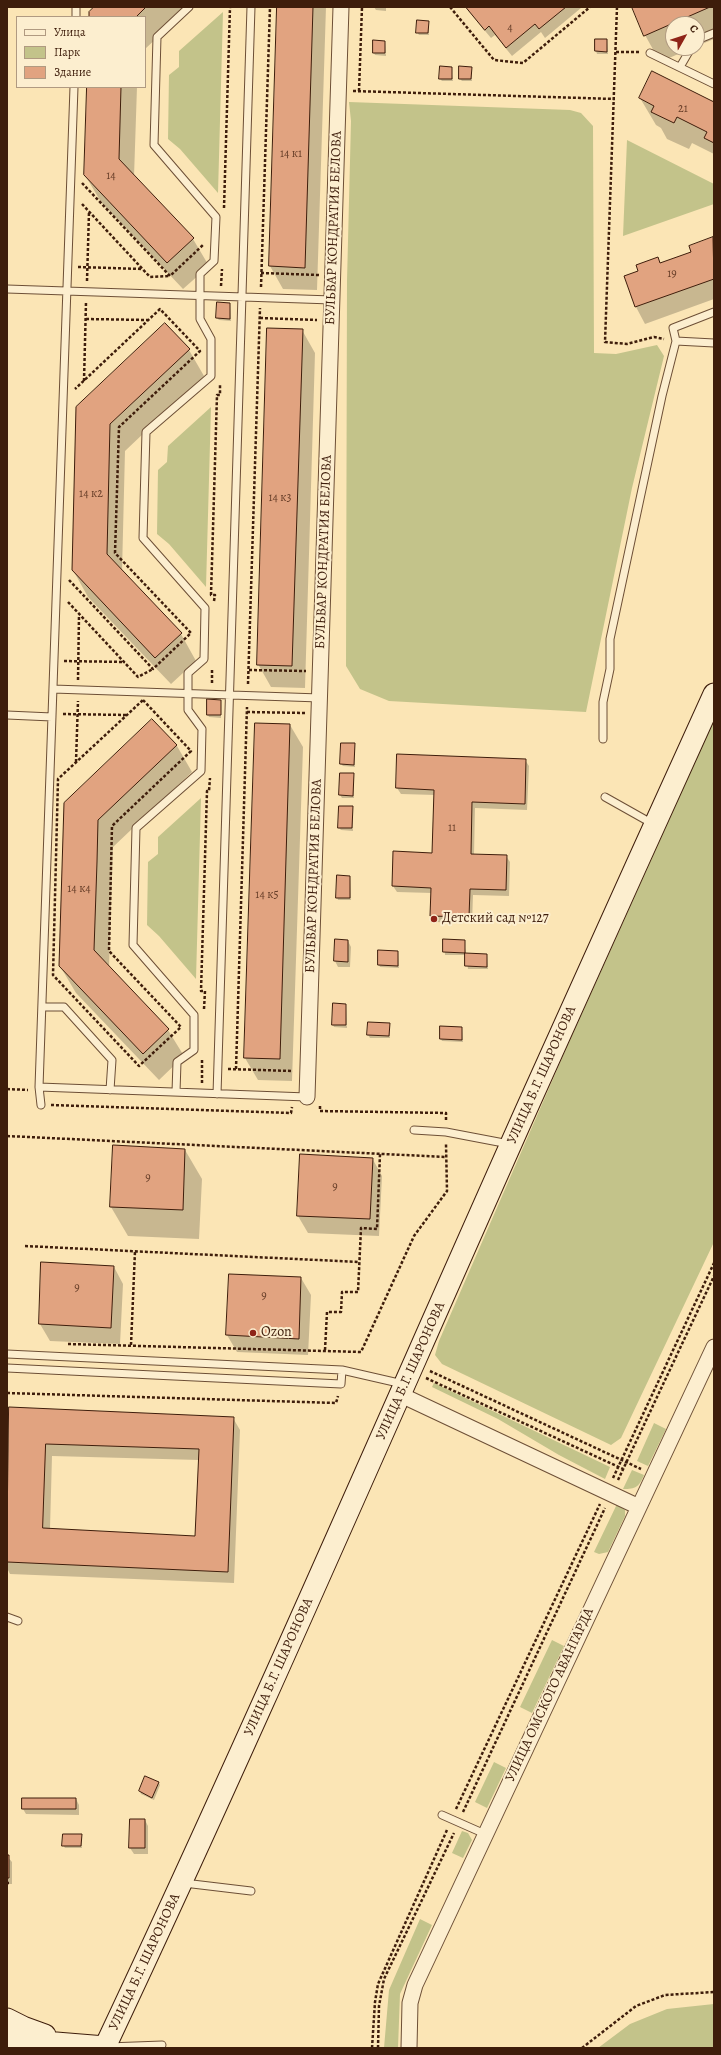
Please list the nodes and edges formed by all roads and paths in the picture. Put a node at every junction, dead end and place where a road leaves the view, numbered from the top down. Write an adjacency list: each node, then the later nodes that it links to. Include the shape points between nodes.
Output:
1 (189, 7): 31 (lane, via 157,37 154,145 216,217 214,261 200,274)
2 (230, 7): 21 (path)
3 (251, 7): 33 (lane)
4 (270, 7): 26 (path)
5 (341, 7): 16 (street, БУЛЬВАР КОНДРАТИЯ БЕЛОВА)
6 (362, 7): 17 (path)
7 (450, 7): 8 (path, via 494,60 523,63)
8 (590, 7)
9 (617, 7): 10 (path)
10 (616, 52): 11 (path); 18 (path)
11 (650, 53): 13 (lane)
12 (686, 56): 13 (lane)
13 (680, 67): 14 (lane)
14 (714, 84)
15 (74, 88): 24 (lane)
16 (339, 90): 17 (path); 35 (street, БУЛЬВАР КОНДРАТИЯ БЕЛОВА)
17 (359, 91): 18 (path)
18 (615, 99): 41 (path, via 605,342 626,344 654,337)
19 (80, 181): 28 (path)
20 (79, 201): 25 (path)
21 (224, 214)
22 (203, 245): 28 (path)
23 (222, 262): 32 (path)
24 (68, 267): 25 (path); 30 (lane)
25 (143, 269): 28 (path, via 150,277)
26 (261, 273): 27 (path); 34 (path)
27 (320, 275)
28 (170, 276)
29 (7, 290): 30 (lane)
30 (67, 291): 31 (lane); 48 (lane)
31 (200, 296): 32 (lane); 55 (lane, via 200,320 211,339 211,376 146,432 143,538 205,608 204,659 188,673)
32 (220, 296): 33 (lane)
33 (242, 297): 34 (lane); 58 (lane)
34 (260, 298): 35 (lane)
35 (332, 300): 59 (street, БУЛЬВАР КОНДРАТИЯ БЕЛОВА)
36 (714, 312): 41 (lane, via 674,328)
37 (260, 318): 40 (path)
38 (86, 319): 39 (path)
39 (148, 320): 44 (path); 51 (path, via 160,309 200,351 119,427 115,553 191,633)
40 (319, 320)
41 (676, 341): 42 (lane); 65 (lane, via 610,639 610,669 603,702)
42 (714, 343)
43 (220, 379): 47 (path, via 220,395 217,395 211,595 215,595)
44 (74, 390)
45 (64, 575): 51 (path)
46 (64, 598): 49 (path)
47 (214, 603)
48 (54, 661): 49 (path); 54 (lane)
49 (125, 662): 51 (path, via 138,677)
50 (212, 665): 57 (path)
51 (153, 669)
52 (249, 670): 53 (path)
53 (308, 672)
54 (53, 689): 55 (lane); 63 (lane)
55 (188, 694): 57 (lane); 78 (lane, via 188,710 202,729 201,771 136,828 133,945 194,1015 194,1050 177,1062)
56 (714, 694): 69 (main road, УЛИЦА Б.Г. ШАРОНОВА)
57 (211, 695): 58 (lane)
58 (229, 695): 59 (lane); 80 (lane)
59 (320, 698): 81 (street, БУЛЬВАР КОНДРАТИЯ БЕЛОВА)
60 (247, 712): 61 (path)
61 (306, 714)
62 (7, 715): 63 (lane)
63 (52, 715): 64 (path); 71 (lane)
64 (127, 715): 67 (path); 70 (path, via 142,700 191,751 112,826 109,951 181,1027 139,1066)
65 (603, 739)
66 (210, 775): 72 (path, via 210,791 207,791 201,991 204,991)
67 (58, 779)
68 (605, 797): 69 (lane)
69 (655, 825): 88 (main road, УЛИЦА Б.Г. ШАРОНОВА)
70 (53, 975)
71 (42, 1007): 74 (lane); 77 (lane, via 64,1007 112,1060)
72 (204, 1014)
73 (203, 1052): 79 (path)
74 (39, 1087): 77 (lane); 82 (lane)
75 (7, 1089): 76 (path)
76 (31, 1090)
77 (110, 1090): 78 (lane)
78 (176, 1092): 79 (lane)
79 (201, 1093): 80 (lane)
80 (217, 1094): 81 (lane)
81 (307, 1097)
82 (41, 1105): 84 (path)
83 (320, 1111): 86 (path, via 446,1113)
84 (292, 1114)
85 (414, 1130): 86 (lane)
86 (446, 1132): 88 (lane); 90 (path)
87 (7, 1136): 89 (path)
88 (511, 1144): 103 (main road, УЛИЦА Б.Г. ШАРОНОВА)
89 (380, 1154): 90 (path); 93 (path, via 377,1228 361,1228)
90 (446, 1157): 99 (path, via 446,1191 414,1236 361,1352)
91 (25, 1246): 92 (path)
92 (135, 1251): 93 (path); 97 (path)
93 (359, 1262): 99 (path, via 358,1292 342,1292 341,1312 326,1312)
94 (714, 1263): 106 (path)
95 (714, 1276): 108 (path)
96 (61, 1343): 97 (path)
97 (131, 1345): 99 (path)
98 (714, 1348): 110 (street, УЛИЦА ОМСКОГО АВАНГАРДА)
99 (325, 1350)
100 (7, 1354): 102 (lane)
101 (7, 1368): 104 (lane)
102 (342, 1370): 103 (lane); 104 (lane)
103 (408, 1379): 106 (path); 107 (path); 109 (street); 116 (main road, УЛИЦА Б.Г. ШАРОНОВА)
104 (342, 1384): 105 (path, via 336,1403)
105 (7, 1393)
106 (622, 1459): 107 (path)
107 (618, 1467): 108 (path); 109 (path)
108 (623, 1470): 109 (path)
109 (609, 1493): 110 (street); 114 (path); 114 (path)
110 (639, 1507): 115 (street, УЛИЦА ОМСКОГО АВАНГАРДА)
111 (7, 1617): 112 (lane)
112 (18, 1621)
113 (442, 1815): 114 (lane)
114 (455, 1821): 115 (lane); 124 (path, via 378,1984); 125 (path, via 384,1979 379,2006)
115 (485, 1834): 126 (street, УЛИЦА ОМСКОГО АВАНГАРДА, via 415,1985 410,2003)
116 (182, 1883): 117 (lane); 123 (main road, УЛИЦА Б.Г. ШАРОНОВА)
117 (252, 1891)
118 (714, 1992): 127 (path, via 664,1995 636,2006)
119 (7, 2018): 121 (main road, via 23,2027)
120 (7, 2039): 121 (main road)
121 (70, 2043): 123 (main road)
122 (162, 2045): 123 (lane)
123 (103, 2048)
124 (372, 2048)
125 (378, 2048)
126 (409, 2048)
127 (582, 2048)

